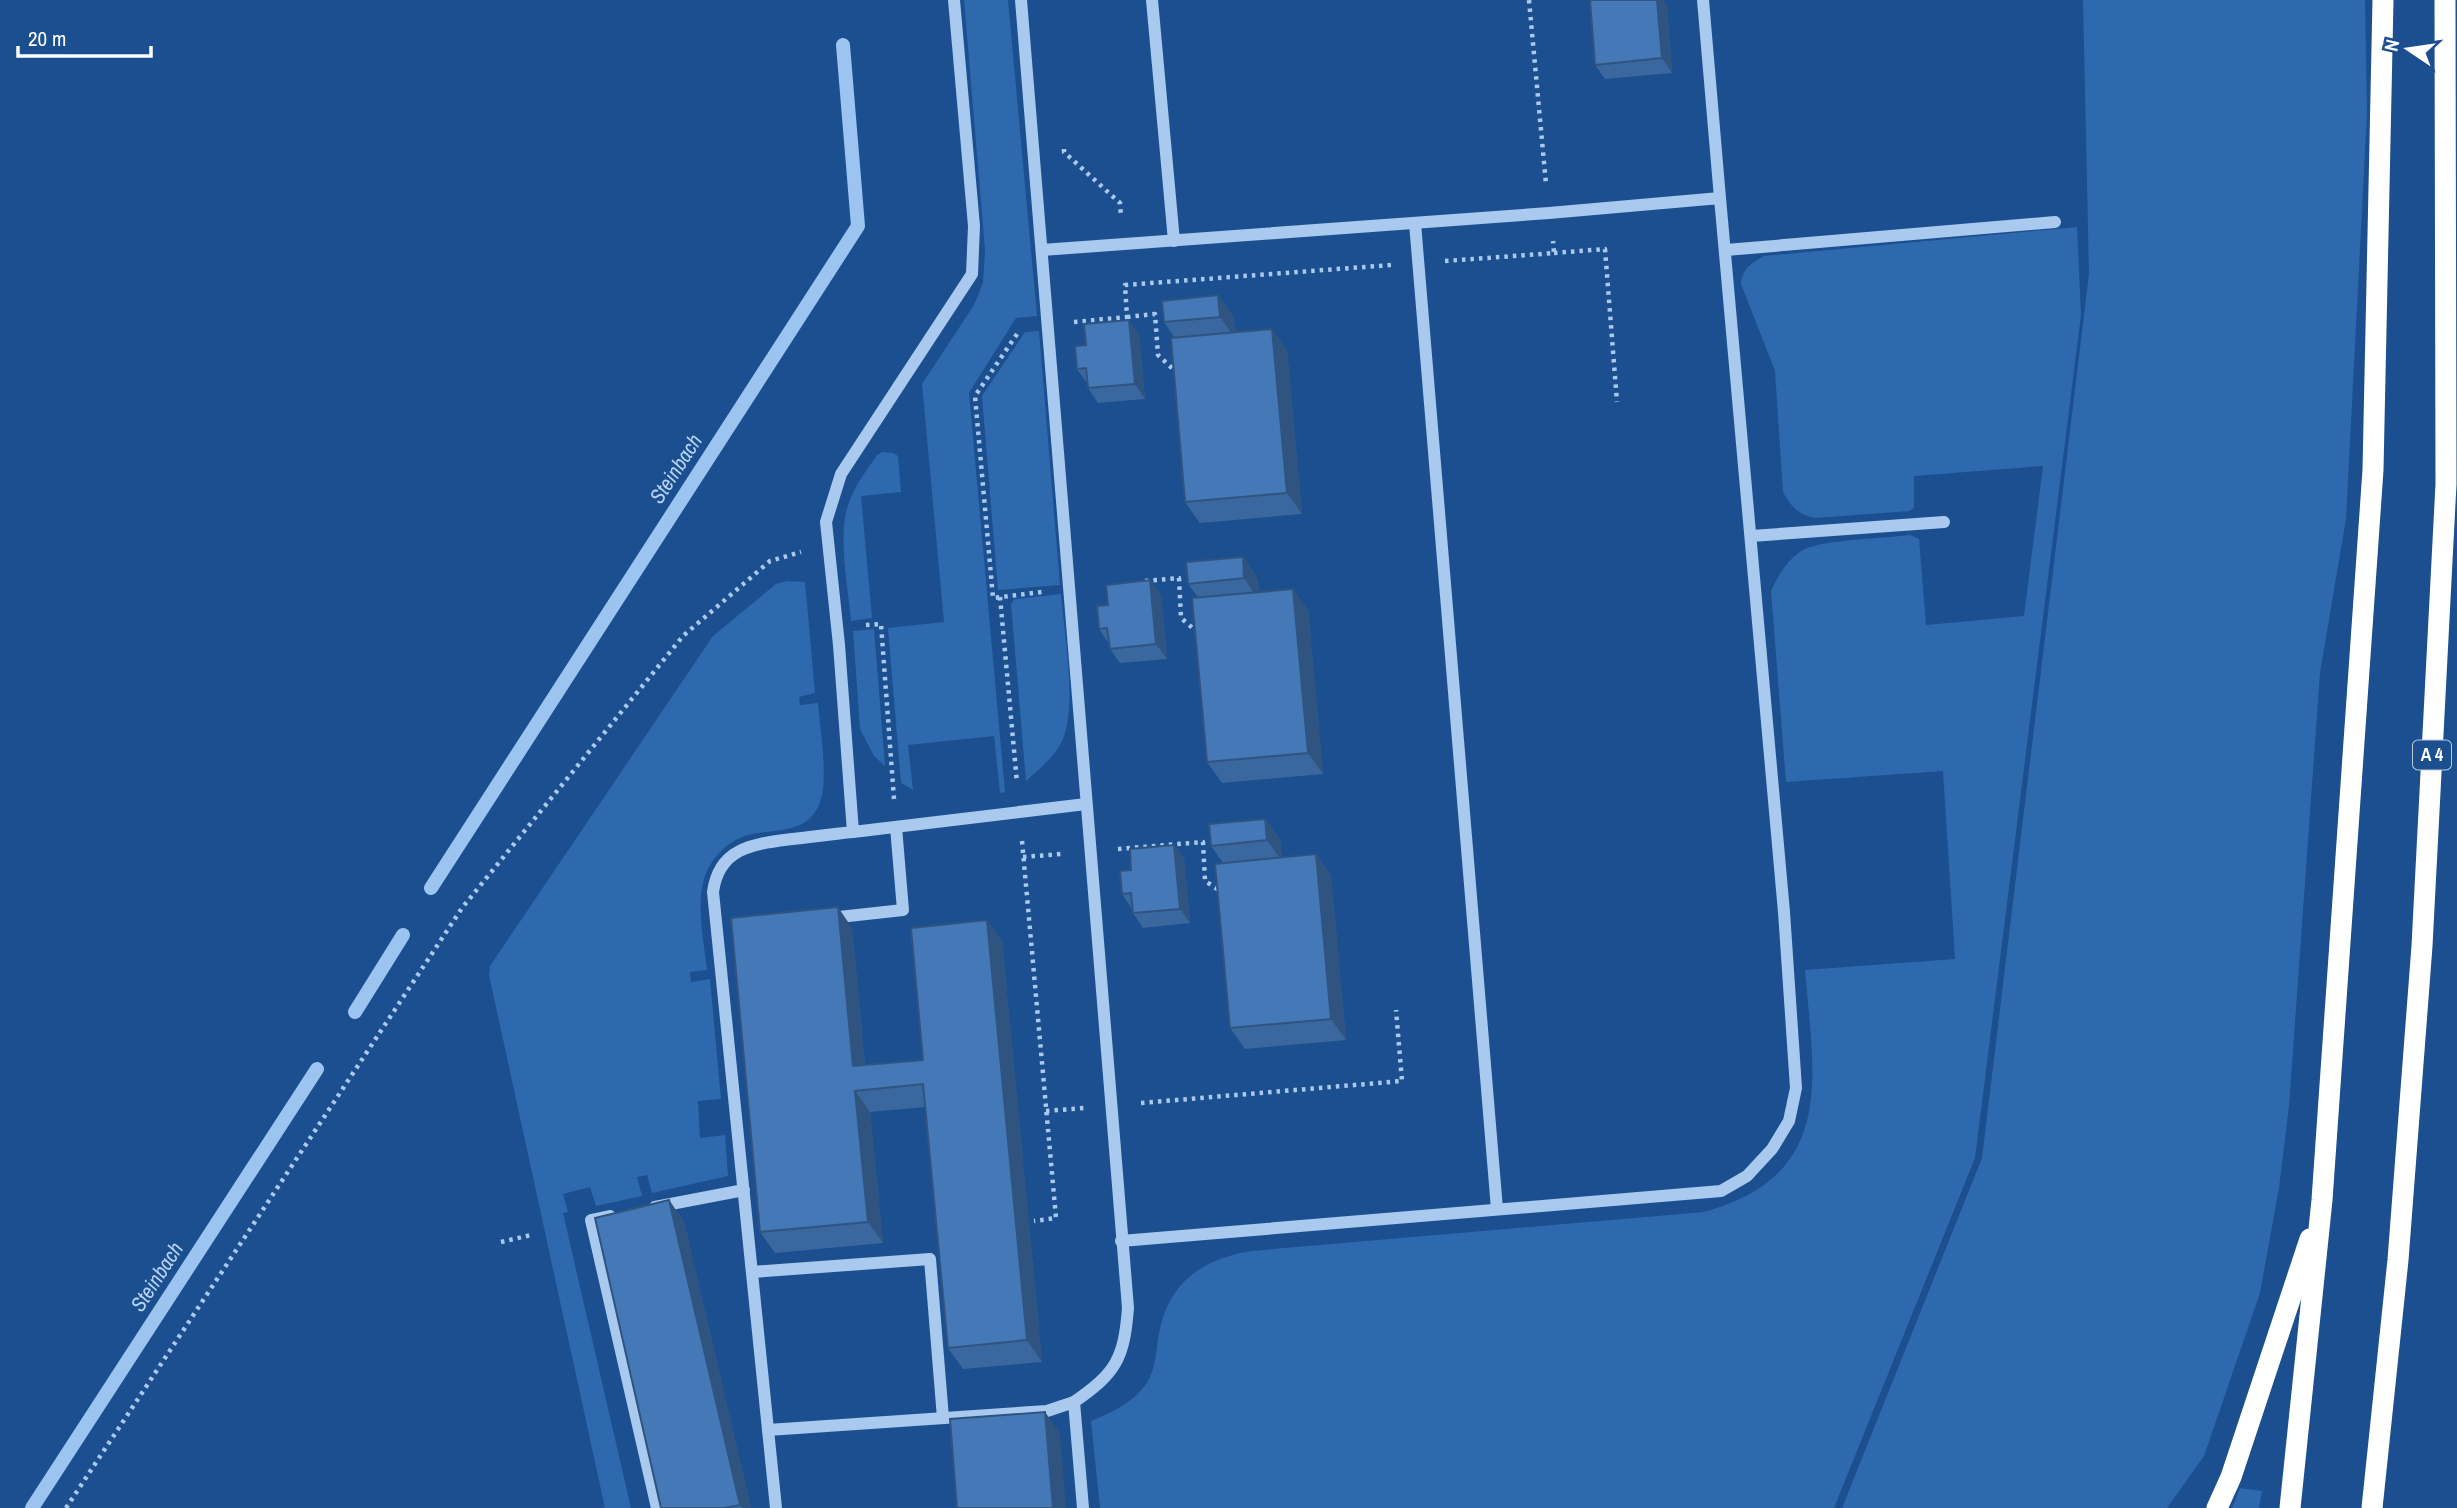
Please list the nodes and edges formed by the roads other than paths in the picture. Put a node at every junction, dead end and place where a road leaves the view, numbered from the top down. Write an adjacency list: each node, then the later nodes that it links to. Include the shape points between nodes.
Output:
1 (954, 0): 17 (lane, via 974,226 972,274 841,474 826,522)
2 (1021, 0): 11 (lane)
3 (1152, 0): 10 (lane)
4 (1703, 0): 7 (lane)
5 (2383, 0): 21 (highway, via 2373,470)
6 (2445, 0): 34 (highway, A 4, via 2446,484 2422,946 2398,1260)
7 (1720, 198): 9 (lane); 12 (lane)
8 (2055, 222): 12 (lane)
9 (1415, 223): 10 (lane); 22 (lane)
10 (1174, 241): 11 (lane)
11 (1042, 250): 15 (lane)
12 (1726, 250): 14 (lane)
13 (1944, 522): 14 (lane)
14 (1751, 536): 22 (lane, via 1797,1088 1789,1121 1773,1149 1747,1176 1721,1191)
15 (1086, 804): 16 (lane); 24 (lane)
16 (896, 827): 17 (lane); 18 (lane, via 903,910)
17 (853, 832): 19 (lane, via 752,845 737,852 715,876 713,892 724,929)
18 (810, 920)
19 (744, 1190): 23 (lane); 25 (lane)
20 (648, 1195): 23 (lane)
21 (2322, 1200): 32 (highway); 33 (highway)
22 (1497, 1209): 24 (lane)
23 (639, 1211): 29 (lane, via 591,1220)
24 (1121, 1241): 26 (lane, via 1128,1308 1125,1339 1114,1368)
25 (752, 1272): 27 (lane, via 930,1259); 28 (lane)
26 (1074, 1402): 27 (lane, via 1047,1411); 31 (lane)
27 (943, 1418): 28 (lane)
28 (768, 1430): 30 (lane)
29 (657, 1508)
30 (776, 1508)
31 (1083, 1508)
32 (2217, 1508)
33 (2290, 1508)
34 (2372, 1508)

